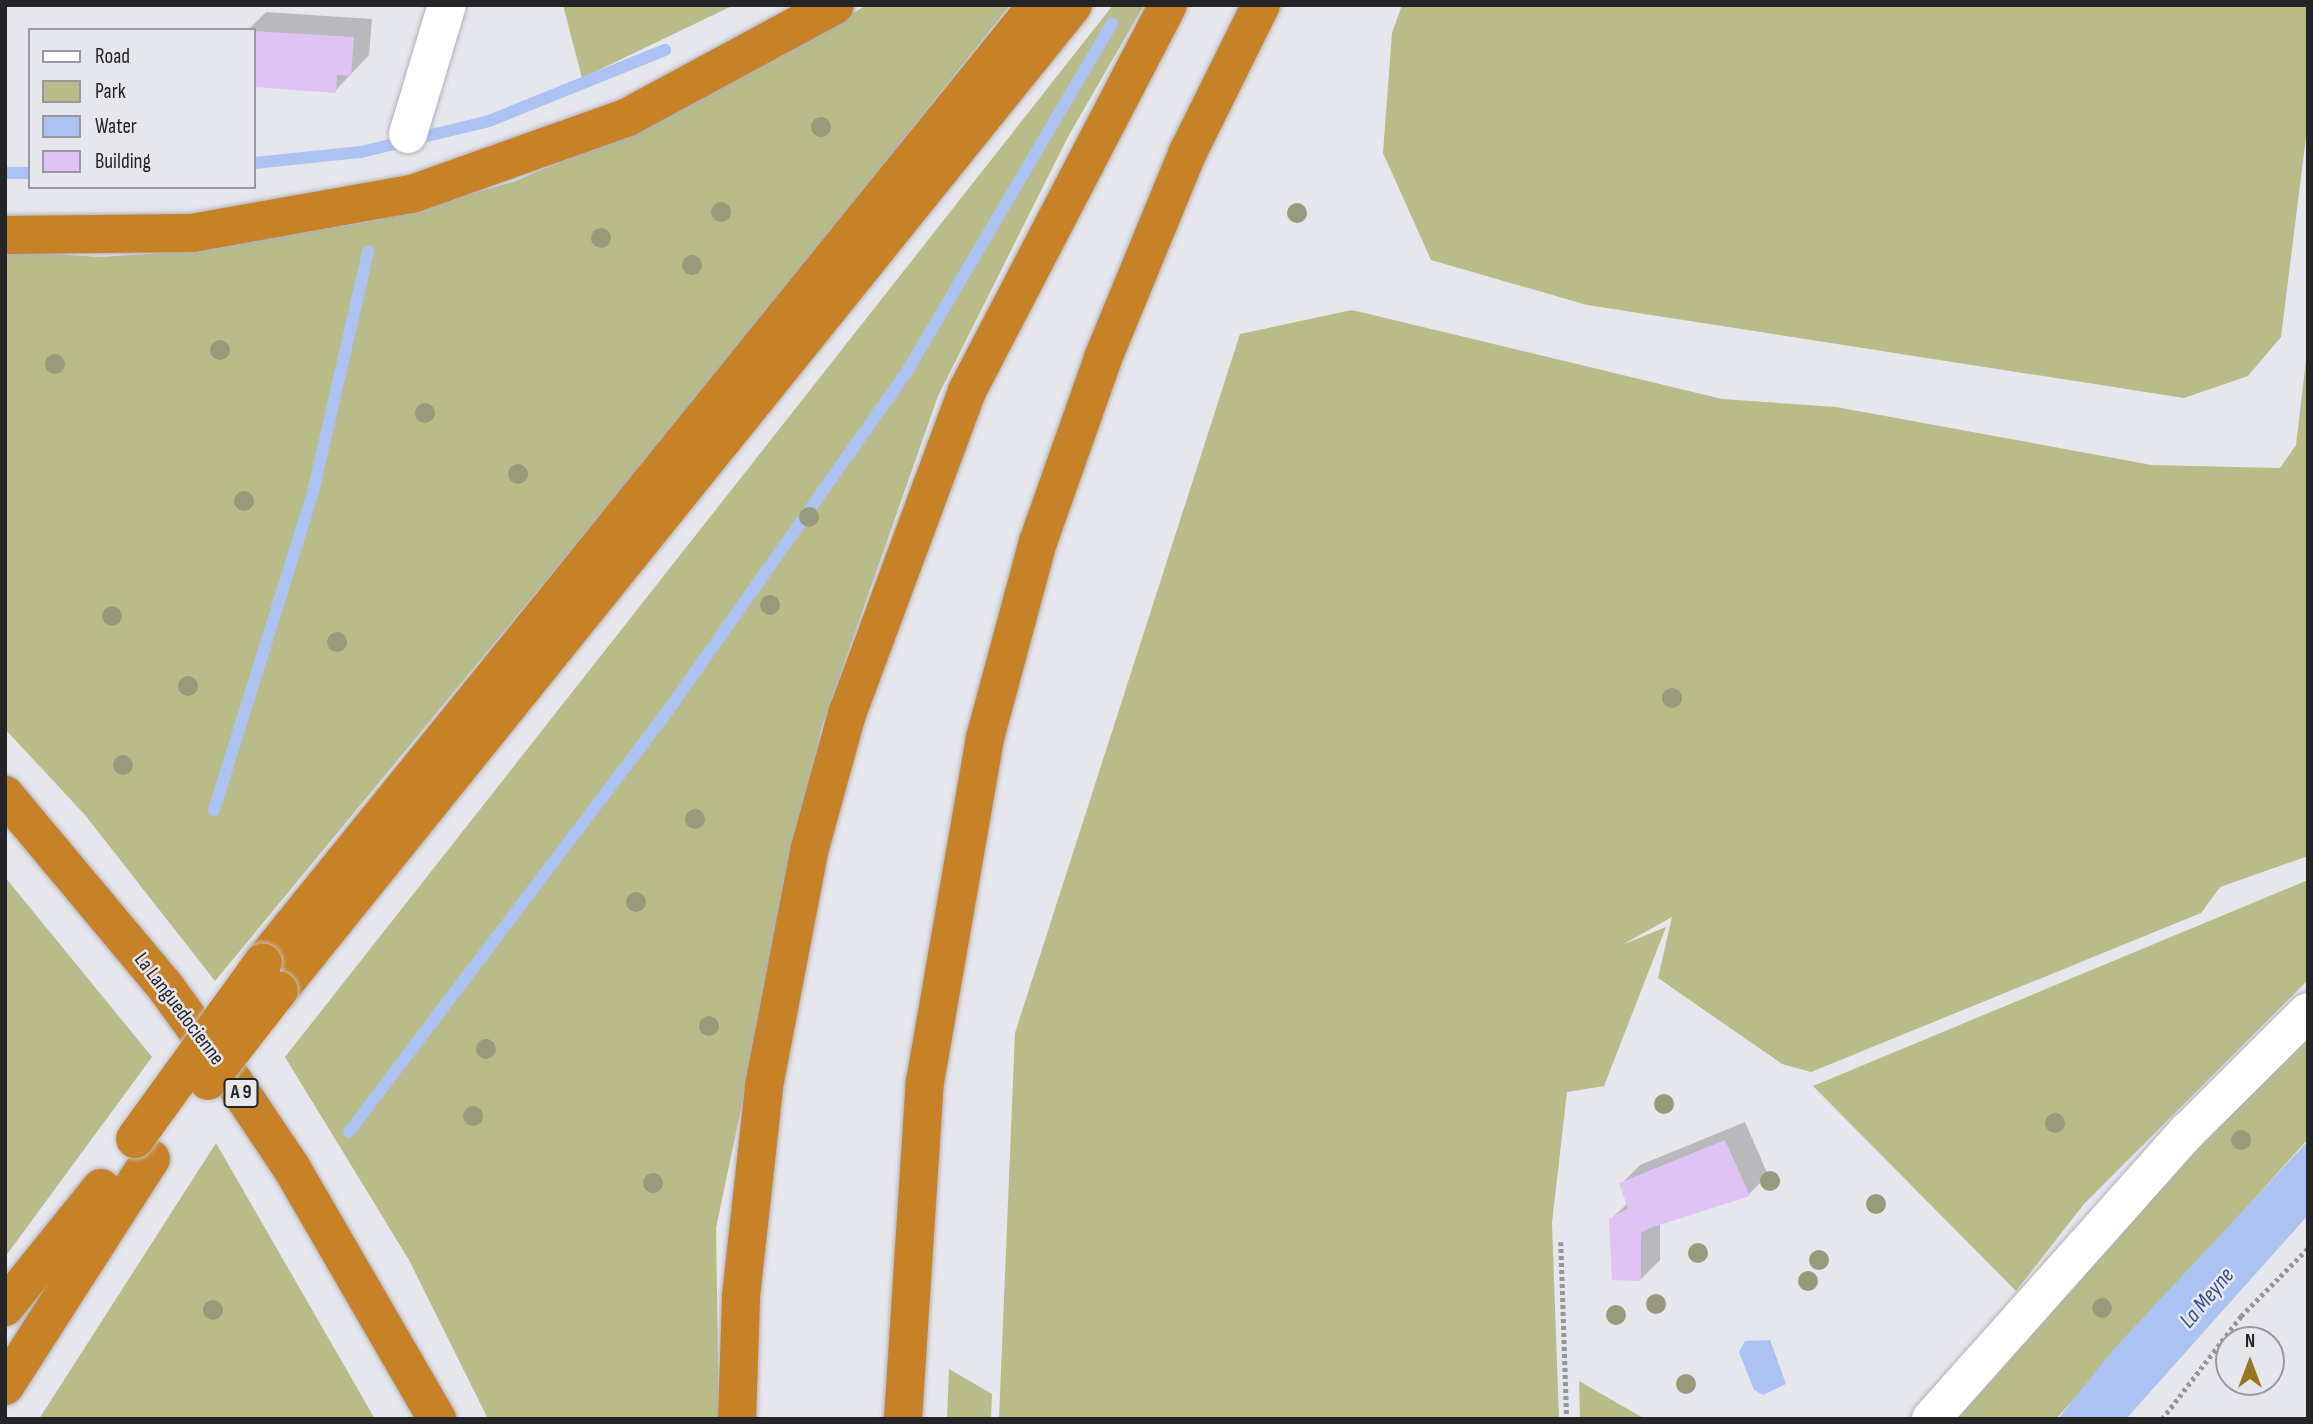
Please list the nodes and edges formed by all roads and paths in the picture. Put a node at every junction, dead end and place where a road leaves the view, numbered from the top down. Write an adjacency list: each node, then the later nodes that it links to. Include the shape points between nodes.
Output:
1 (447, 5): 7 (street)
2 (835, 5): 8 (highway, via 628,117 412,194 192,233)
3 (1037, 5): 10 (highway)
4 (1073, 5): 10 (highway)
5 (1168, 5): 20 (highway, via 967,391 847,714 807,862 764,1087 741,1296)
6 (1261, 5): 21 (highway, via 1188,152 1103,358 1038,542 985,738 925,1082)
7 (408, 134)
8 (5, 235)
9 (5, 795): 19 (highway, La Languedocienne / A 9, via 164,985 228,1073 291,1167)
10 (271, 976): 12 (highway, bridge)
11 (2308, 1012): 23 (street, via 2169,1152)
12 (143, 1149): 13 (highway); 18 (highway)
13 (101, 1188): 16 (highway); 17 (highway)
14 (1561, 1242): 22 (path)
15 (2308, 1248): 24 (path, via 2241,1316)
16 (5, 1307)
17 (5, 1335)
18 (5, 1386)
19 (437, 1419)
20 (737, 1419)
21 (903, 1419)
22 (1567, 1419)
23 (1931, 1419)
24 (2162, 1419)

